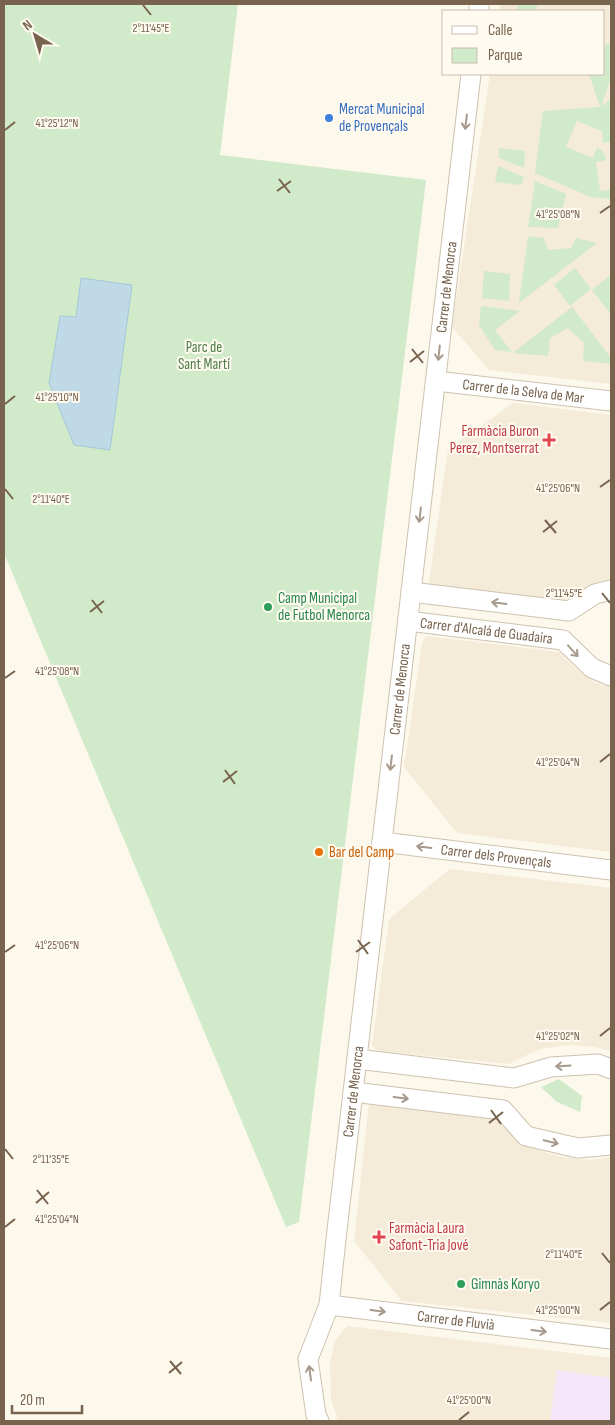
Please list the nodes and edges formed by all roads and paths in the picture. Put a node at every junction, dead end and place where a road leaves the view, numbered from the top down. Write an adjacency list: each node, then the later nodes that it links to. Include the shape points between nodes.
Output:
1 (471, 75): 2 (street, Carrer de Menorca, one-way to 2)
2 (436, 381): 3 (street, Carrer de la Selva de Mar); 5 (street, Carrer de Menorca, one-way to 5)
3 (611, 401)
4 (611, 590): 5 (street, Carrer d'Alcalá de Guadaira, one-way to 5, via 595,594 569,611)
5 (411, 592): 6 (street, Carrer de Menorca)
6 (408, 621): 7 (street, Carrer d'Alcalá de Guadaira, one-way to 7, via 563,640 592,668); 8 (street, Carrer de Menorca, one-way to 8)
7 (611, 676)
8 (382, 842): 9 (street, Carrer dels Provençals, one-way to 8); 10 (street, Carrer de Menorca)
9 (611, 870)
10 (357, 1059): 11 (street, one-way to 10, via 598,1064 551,1067 514,1078); 12 (street, Carrer de Menorca)
11 (611, 1068)
12 (353, 1092): 13 (street, one-way to 13, via 504,1110 526,1136 578,1148); 14 (street, Carrer de Menorca)
13 (611, 1145)
14 (330, 1305): 15 (street, Carrer de Fluvià, one-way to 15); 16 (street, Carrer de Menorca, one-way to 14, via 308,1359)
15 (611, 1340)
16 (319, 1421)

